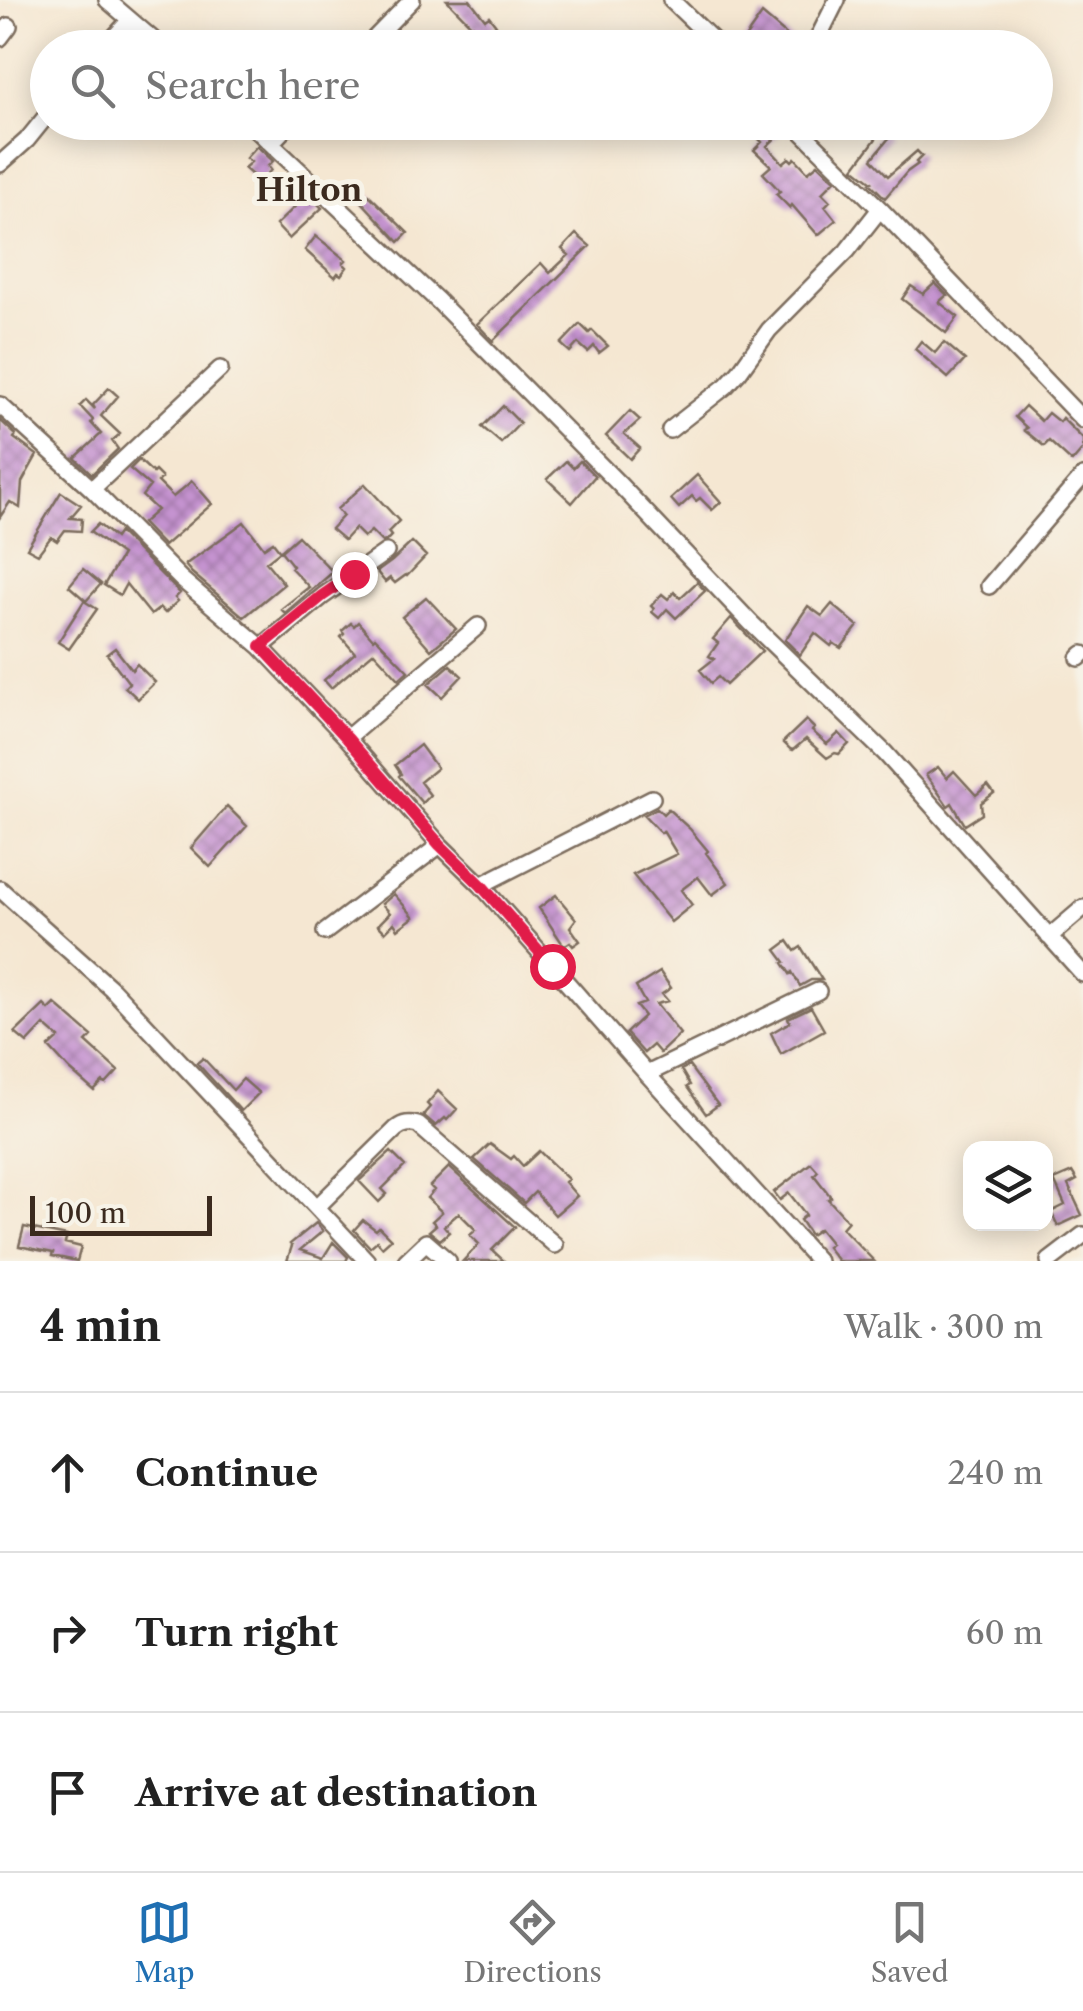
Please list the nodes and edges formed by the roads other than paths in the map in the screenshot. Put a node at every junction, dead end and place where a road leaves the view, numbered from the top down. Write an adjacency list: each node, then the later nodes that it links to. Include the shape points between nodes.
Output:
1 (107, 0): 5 (street)
2 (412, 0): 8 (street)
3 (671, 0): 9 (street)
4 (837, 0): 10 (street)
5 (130, 20): 6 (street); 7 (street)
6 (121, 30)
7 (142, 30)
8 (383, 30)
9 (702, 30)
10 (822, 30)
11 (30, 135): 16 (street)
12 (268, 140): 15 (street)
13 (274, 140): 15 (street)
14 (810, 140): 17 (street)
15 (271, 143): 35 (street, via 438,301 885,753)
16 (0, 164)
17 (880, 209): 20 (street); 21 (street, via 726,386)
18 (220, 369): 23 (street)
19 (0, 405): 23 (street)
20 (1083, 420)
21 (670, 430)
22 (1083, 476): 25 (street)
23 (92, 489): 27 (street, via 181,579)
24 (386, 552): 27 (street)
25 (990, 586)
26 (478, 626): 28 (street)
27 (261, 646): 28 (street)
28 (347, 738): 30 (street)
29 (652, 798): 31 (street)
30 (440, 845): 31 (street); 34 (street)
31 (481, 885): 38 (street)
32 (0, 889): 39 (street, via 112,988)
33 (1083, 908): 35 (street)
34 (325, 932)
35 (1049, 937): 36 (street)
36 (1083, 974)
37 (818, 991): 38 (street)
38 (647, 1074): 45 (street)
39 (317, 1207): 41 (street, via 396,1128 410,1123); 42 (street)
40 (1083, 1235): 46 (street)
41 (555, 1245)
42 (368, 1261)
43 (406, 1261): 44 (street, via 426,1242)
44 (448, 1261)
45 (818, 1261)
46 (1049, 1261)

